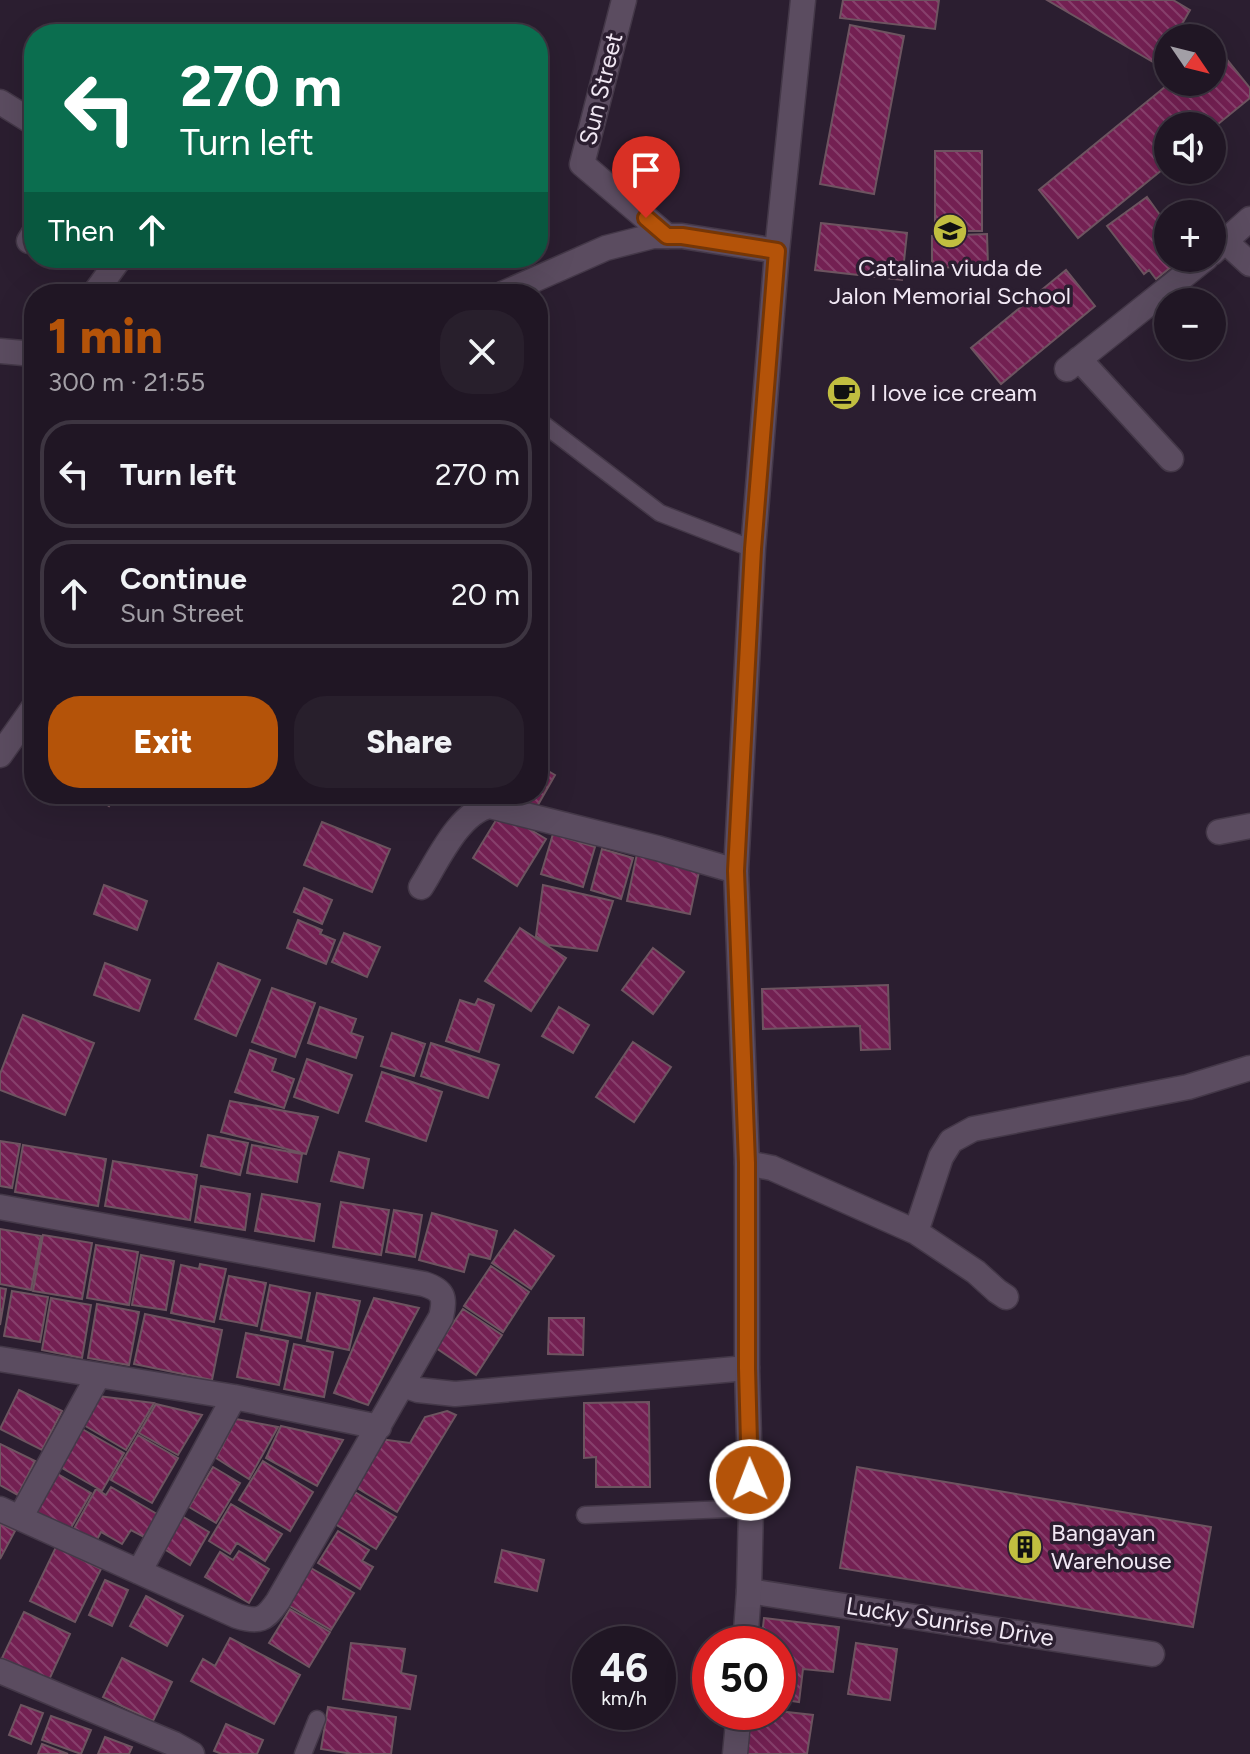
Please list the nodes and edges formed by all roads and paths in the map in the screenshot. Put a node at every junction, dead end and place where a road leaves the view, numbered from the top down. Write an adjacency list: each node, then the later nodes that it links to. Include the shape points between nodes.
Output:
1 (624, 0): 6 (street, Sun Street, via 582,164)
2 (803, 0): 8 (street)
3 (0, 102): 4 (street)
4 (24, 117)
5 (1250, 219): 7 (street)
6 (674, 236): 8 (street); 12 (street, via 606,248)
7 (1226, 241)
8 (777, 251): 17 (street)
9 (1226, 251): 10 (street)
10 (1250, 264)
11 (1188, 272): 16 (street, via 1073,364)
12 (525, 284)
13 (0, 351): 14 (street)
14 (24, 353)
15 (548, 428): 17 (lane, via 660,513)
16 (1171, 459)
17 (753, 549): 22 (street)
18 (24, 721): 19 (street)
19 (0, 755)
20 (1250, 826): 21 (street)
21 (1219, 832)
22 (736, 871): 23 (street, via 490,806 474,812 455,833); 25 (street)
23 (421, 887)
24 (1250, 1068): 27 (street, via 1188,1087 973,1129 951,1141 941,1157)
25 (747, 1163): 27 (street, via 772,1168); 30 (street)
26 (0, 1207): 32 (street, via 434,1287 442,1294 441,1317)
27 (916, 1232): 28 (street)
28 (1006, 1297)
29 (0, 1359): 31 (street)
30 (747, 1368): 32 (street, via 455,1394); 35 (street)
31 (98, 1376): 33 (street); 36 (street)
32 (403, 1385): 34 (street)
33 (234, 1397): 34 (street); 38 (street)
34 (379, 1427): 38 (street, via 278,1601 261,1619 237,1616)
35 (751, 1508): 37 (lane); 39 (street)
36 (10, 1513): 38 (street)
37 (585, 1515)
38 (139, 1572)
39 (749, 1591): 40 (street); 41 (street, Lucky Sunrise Drive)
40 (746, 1626)
41 (1152, 1654)
42 (0, 1671): 45 (street)
43 (317, 1719): 46 (lane)
44 (737, 1730): 47 (street)
45 (192, 1754)
46 (303, 1754)
47 (735, 1754)

